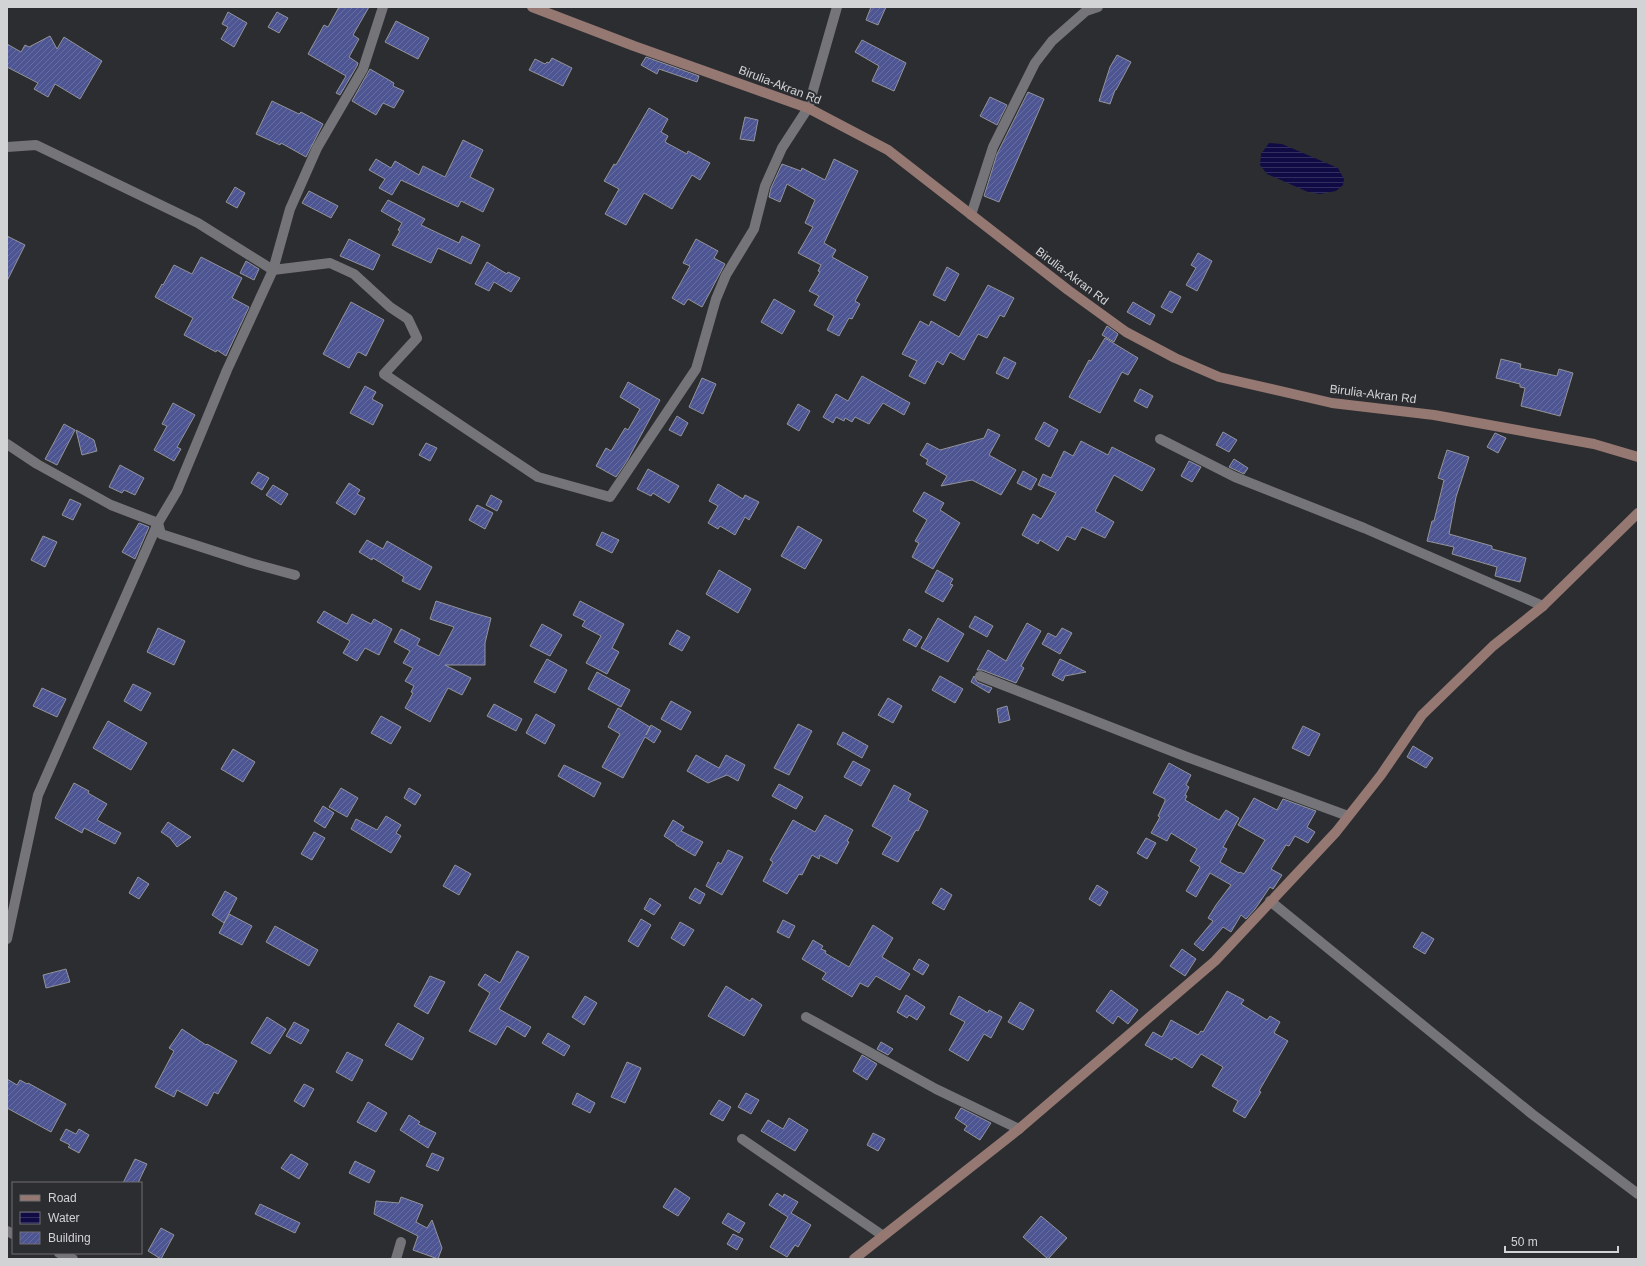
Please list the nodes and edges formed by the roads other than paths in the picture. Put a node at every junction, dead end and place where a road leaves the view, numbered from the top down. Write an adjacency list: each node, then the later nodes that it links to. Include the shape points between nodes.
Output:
1 (383, 7): 8 (street, via 363,69 317,148 290,209)
2 (532, 7): 5 (street, Birulia-Akran Rd)
3 (837, 7): 5 (street)
4 (1098, 7): 7 (street, via 1086,12 1052,41 1035,63 993,147)
5 (808, 108): 7 (street, Birulia-Akran Rd, via 888,150); 8 (street, via 782,148 765,186 754,229 726,275 716,299 696,369 610,497 538,476 384,374 417,338 408,319 390,307 354,274 330,263)
6 (7, 147): 8 (street, via 36,144 198,222)
7 (971, 215): 11 (street, Birulia-Akran Rd, via 1126,332 1175,358 1219,377 1332,403 1434,415 1594,444)
8 (273, 270): 13 (street, via 227,370 177,491)
9 (1160, 439): 15 (street, via 1235,477 1364,528)
10 (7, 444): 13 (street, via 37,464 111,505)
11 (1638, 457)
12 (1638, 513): 15 (street)
13 (158, 523): 14 (street, via 162,534); 19 (street, via 38,795)
14 (295, 575)
15 (1543, 606): 17 (street, via 1493,646 1422,715 1381,775)
16 (980, 676): 17 (street, via 1187,757)
17 (1348, 816): 18 (street)
18 (1270, 901): 21 (street, via 1215,961); 23 (street, via 1532,1114)
19 (7, 939)
20 (806, 1017): 21 (street, via 936,1089)
21 (1019, 1130): 24 (street)
22 (742, 1138): 24 (street)
23 (1638, 1194)
24 (882, 1235): 29 (street)
25 (400, 1242): 28 (street)
26 (61, 1254): 27 (street)
27 (73, 1259)
28 (396, 1259)
29 (854, 1259)

